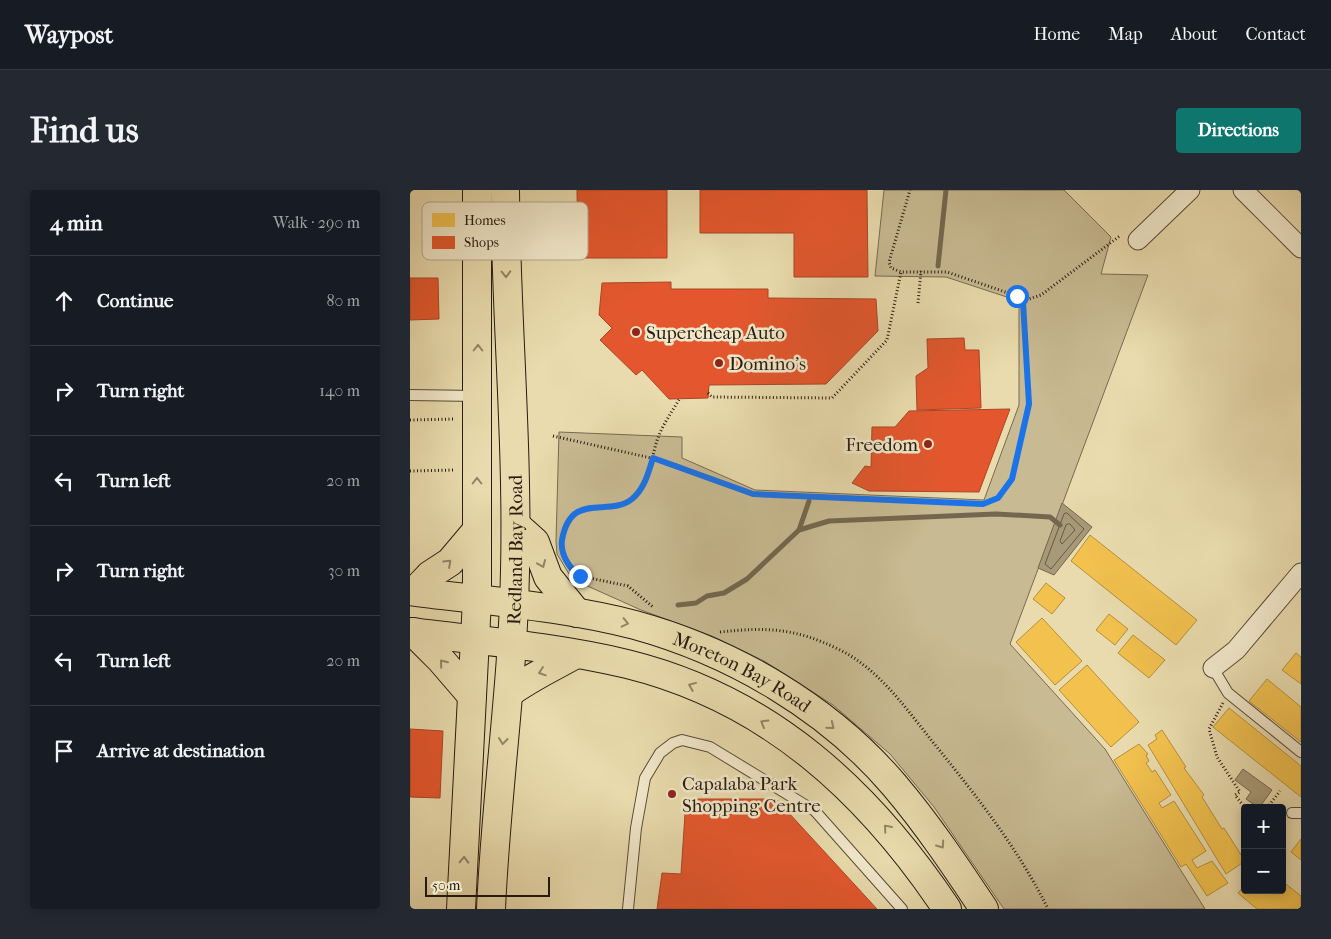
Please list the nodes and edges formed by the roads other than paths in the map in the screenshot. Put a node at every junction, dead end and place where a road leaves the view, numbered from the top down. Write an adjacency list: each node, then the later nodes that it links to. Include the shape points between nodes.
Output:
1 (1190, 190): 3 (street)
2 (1243, 190): 4 (street)
3 (1131, 236)
4 (1301, 248)
5 (477, 260): 8 (main road, Redland Bay Road, one-way to 5)
6 (506, 260): 9 (main road, Redland Bay Road, one-way to 9, via 515,430)
7 (410, 394): 8 (lane)
8 (477, 396): 10 (main road, Redland Bay Road, one-way to 8)
9 (516, 525): 14 (main road, Redland Bay Road); 15 (main road, one-way to 15, via 536,542 548,578)
10 (477, 530): 12 (main road, one-way to 10, via 450,562); 13 (main road, Redland Bay Road)
11 (1301, 573): 20 (street, via 1236,650)
12 (412, 591): 13 (main road, Moreton Bay Road)
13 (477, 600): 14 (main road, Moreton Bay Road); 17 (main road, Redland Bay Road)
14 (514, 605): 15 (main road, Moreton Bay Road); 18 (main road, Redland Bay Road)
15 (577, 613): 29 (main road, Moreton Bay Road, one-way to 29, via 635,626 706,650 797,699 852,743 894,785 939,842)
16 (412, 632): 17 (main road, Moreton Bay Road); 22 (main road, one-way to 16)
17 (475, 639): 18 (main road, Moreton Bay Road); 22 (main road, Redland Bay Road)
18 (512, 644): 19 (main road, Moreton Bay Road); 21 (main road, Redland Bay Road)
19 (576, 654): 21 (main road, one-way to 21, via 550,670 530,677); 28 (main road, Moreton Bay Road, one-way to 19, via 889,829 855,793 798,745 750,714 705,692 629,665)
20 (1213, 668): 23 (lane, via 1228,693)
21 (509, 693): 25 (main road, Redland Bay Road, one-way to 25, via 495,818)
22 (472, 696): 24 (main road, Redland Bay Road, one-way to 22)
23 (1301, 752)
24 (461, 909)
25 (491, 909)
26 (628, 909): 27 (lane, via 645,778 660,753 682,740 710,747 816,811)
27 (902, 909)
28 (948, 909)
29 (984, 909)

